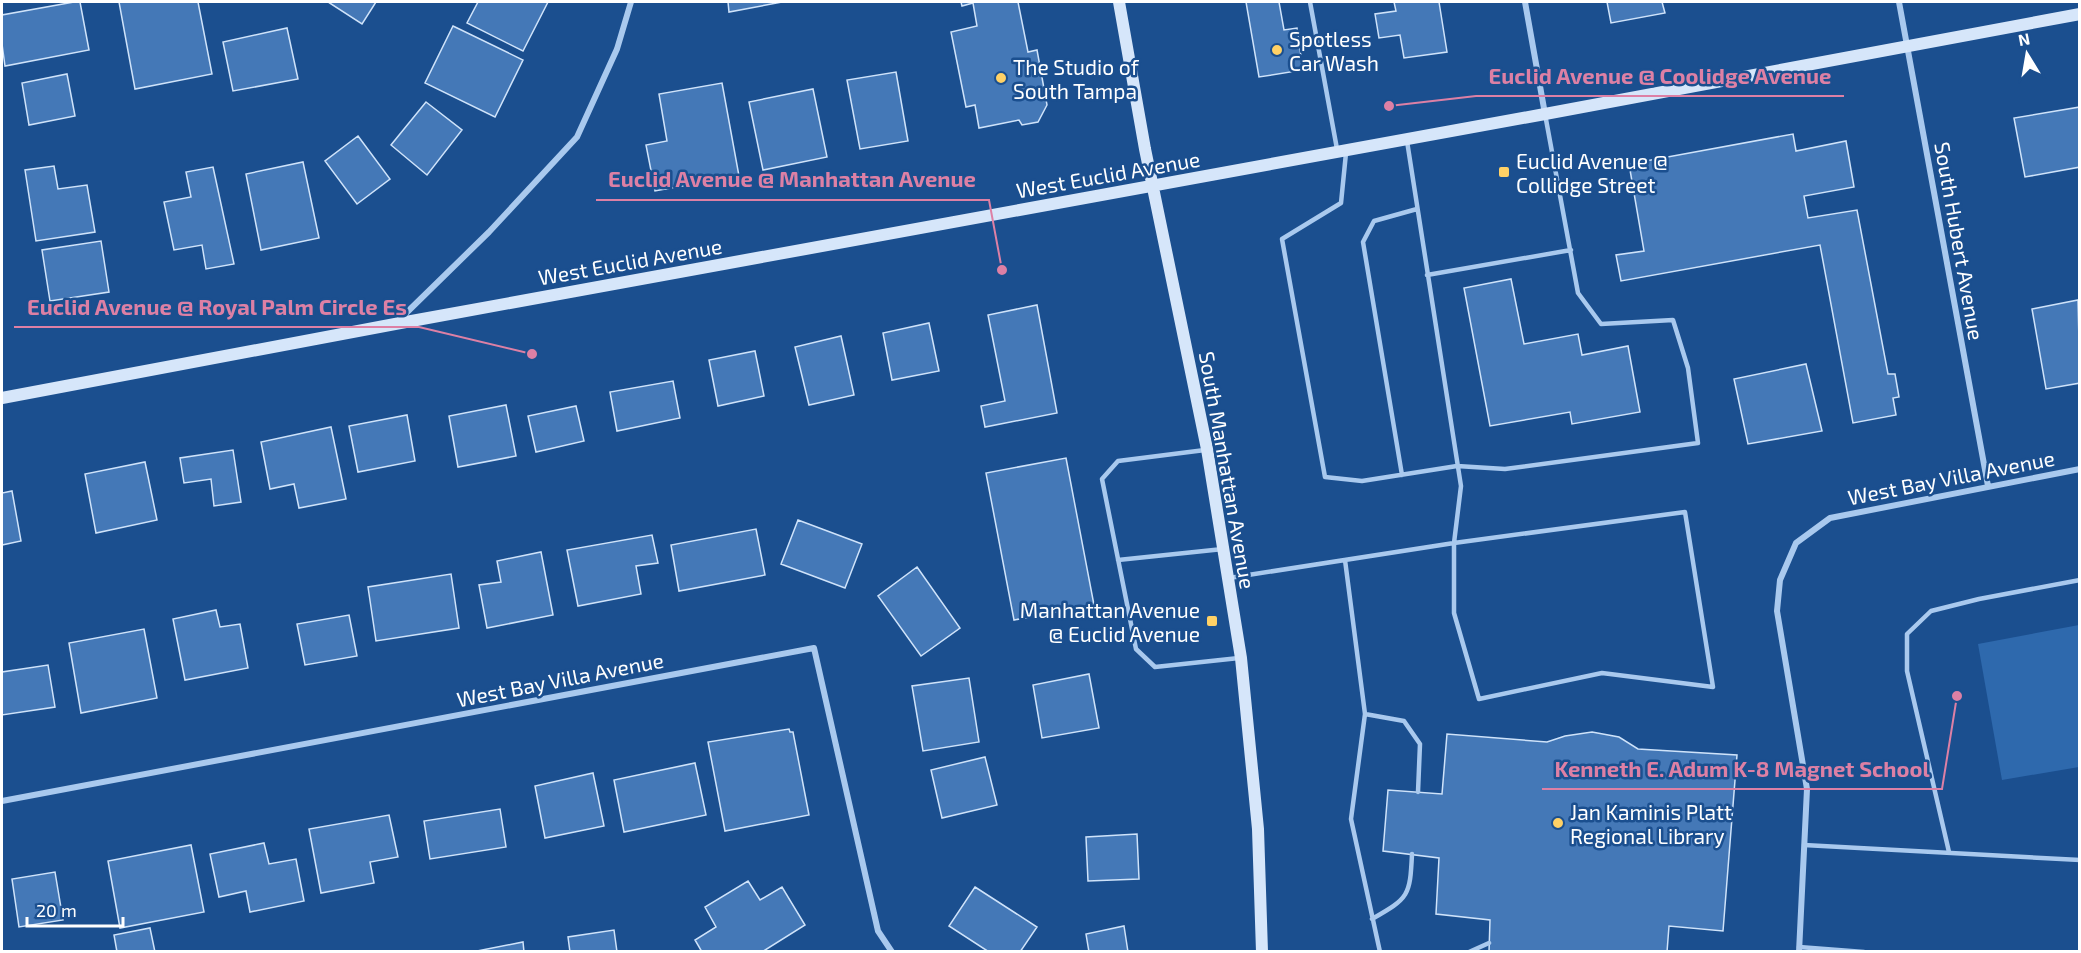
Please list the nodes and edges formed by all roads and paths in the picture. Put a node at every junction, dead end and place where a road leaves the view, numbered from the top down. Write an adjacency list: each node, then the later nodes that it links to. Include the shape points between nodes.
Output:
1 (631, 2): 15 (street, via 617,49 578,137)
2 (1119, 2): 11 (street, South Manhattan Avenue)
3 (1310, 2): 10 (lane)
4 (1525, 2): 8 (street)
5 (1899, 2): 7 (street, South Hubert Avenue)
6 (2079, 14): 7 (street, West Euclid Avenue)
7 (1907, 46): 8 (street, West Euclid Avenue); 21 (street, South Hubert Avenue)
8 (1545, 114): 9 (street, West Euclid Avenue); 13 (lane)
9 (1407, 140): 10 (street, West Euclid Avenue); 12 (lane)
10 (1342, 151): 11 (street, West Euclid Avenue); 20 (lane, via 1341,203 1282,239 1325,477 1362,482)
11 (1152, 186): 15 (street, West Euclid Avenue); 17 (street, South Manhattan Avenue)
12 (1417, 209): 14 (lane); 20 (lane, via 1374,221 1363,242)
13 (1571, 250): 14 (lane); 18 (lane, via 1578,292 1601,324 1673,320 1688,368 1698,443 1506,469)
14 (1427, 275): 18 (lane)
15 (395, 324): 16 (street, West Euclid Avenue)
16 (2, 398)
17 (1207, 449): 23 (street, South Manhattan Avenue); 24 (lane, via 1118,460 1102,479)
18 (1457, 466): 20 (lane); 22 (lane, via 1461,486)
19 (2079, 469): 21 (street, West Bay Villa Avenue)
20 (1402, 475)
21 (1988, 486): 32 (street, West Bay Villa Avenue, via 1830,518 1796,543 1780,580 1777,611 1807,789)
22 (1454, 543): 22 (lane, via 1685,512 1713,687 1602,673 1479,699 1454,613); 25 (lane)
23 (1224, 549): 24 (lane); 26 (street, South Manhattan Avenue)
24 (1118, 560): 28 (lane, via 1136,650 1155,668)
25 (1345, 560): 26 (lane); 29 (lane)
26 (1229, 578): 28 (street, South Manhattan Avenue)
27 (2079, 580): 33 (lane, via 1931,611 1907,634 1907,671)
28 (1241, 658): 40 (street, South Manhattan Avenue, via 1258,829)
29 (1365, 714): 30 (lane, via 1404,721 1420,744); 36 (lane, via 1351,819)
30 (1418, 792)
31 (2, 801): 39 (street, West Bay Villa Avenue, via 814,648 878,932)
32 (1804, 845): 33 (lane); 38 (street)
33 (1949, 852): 35 (lane)
34 (1412, 854): 36 (lane, via 1411,884 1400,903)
35 (2079, 860)
36 (1372, 919): 41 (lane)
37 (1489, 943): 42 (lane)
38 (1799, 949): 43 (lane)
39 (892, 951)
40 (1262, 951)
41 (1380, 951)
42 (1469, 951)
43 (1864, 951)

